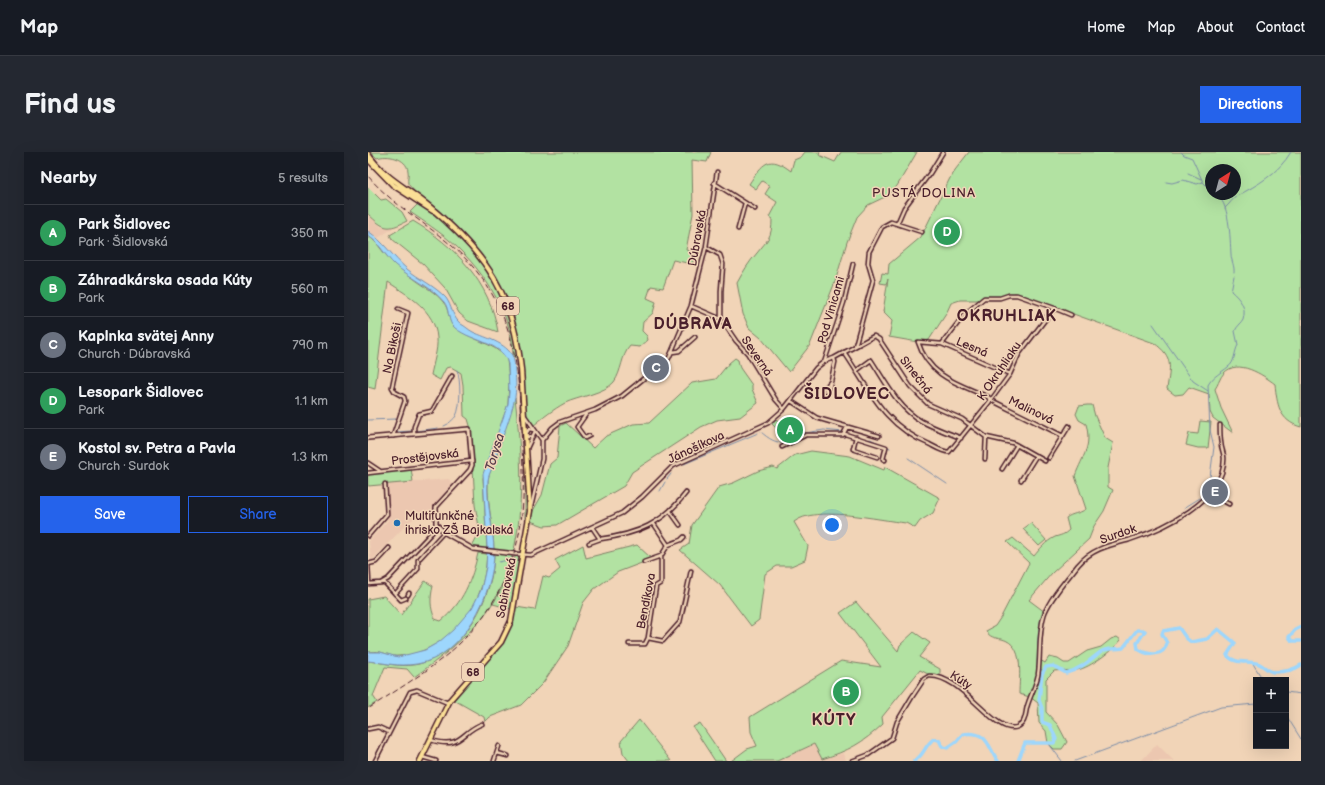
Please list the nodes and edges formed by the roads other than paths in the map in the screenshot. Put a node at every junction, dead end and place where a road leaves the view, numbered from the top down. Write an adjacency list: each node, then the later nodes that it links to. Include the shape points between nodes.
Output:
1 (943, 152): 9 (street, via 904,208)
2 (368, 154): 8 (main road, 68, via 387,176)
3 (368, 159): 8 (main road, 68, via 393,185)
4 (717, 172): 5 (street, Dúbravská)
5 (714, 183): 6 (street); 12 (street, Dúbravská)
6 (745, 203): 7 (street); 10 (street)
7 (755, 210)
8 (442, 217): 36 (main road, 68, via 479,255 500,287 520,354)
9 (897, 224): 11 (street); 19 (street, via 884,224 869,252 868,263 873,280)
10 (738, 229)
11 (922, 232)
12 (706, 247): 14 (street, Dúbravská); 18 (street, via 722,259)
13 (853, 264): 27 (street, Pod Vinicami)
14 (691, 306): 18 (street); 24 (street, Dúbravská)
15 (1054, 308): 17 (street); 22 (street, Lesná, via 1017,294 984,298 964,315); 29 (street, K Okruhliaku, via 1019,354)
16 (398, 309): 46 (street, Na Bikoši, via 408,313 392,387 405,401)
17 (1071, 315)
18 (721, 318): 34 (street, Severná)
19 (857, 335): 21 (street); 23 (street)
20 (695, 337): 24 (street, Dúbravská, via 679,351)
21 (859, 344): 23 (street, Slnečná); 37 (street, Slnečná, via 874,336 878,337 920,397 928,404)
22 (942, 344): 29 (street, Lesná); 32 (street, Malinová, via 918,342 934,369 943,377)
23 (855, 346): 25 (street, Slnečná)
24 (672, 352): 35 (street, Dúbravská, via 667,361 622,396)
25 (844, 352): 26 (street, Slnečná); 28 (street)
26 (834, 358): 27 (street, Slnečná); 31 (street)
27 (825, 361): 33 (street, Jánošíkova, via 816,368)
28 (856, 371): 54 (street, via 871,360 911,414 929,425); 54 (street, K Okruhliaku, via 887,415 910,436 949,452)
29 (1010, 374): 32 (street, K Okruhliaku)
30 (452, 376): 42 (street, Prostějovská, via 432,411 419,414)
31 (831, 381)
32 (991, 400): 37 (street, K Okruhliaku); 50 (street, Malinová)
33 (791, 401): 34 (street, Jánošíkova); 40 (street, via 816,418)
34 (784, 409): 82 (street, Jánošíkova, via 768,423 673,466 630,508)
35 (587, 413): 48 (street, via 578,427 585,438); 55 (street, Dúbravská, via 560,422)
36 (525, 416): 41 (street); 43 (main road, Sabinovská / 68)
37 (972, 425): 52 (street); 54 (street, K Okruhliaku)
38 (1220, 425): 75 (street, Surdok, via 1224,458 1222,472)
39 (1069, 426): 50 (street)
40 (847, 427): 44 (street); 49 (street)
41 (534, 430): 43 (street, via 529,429); 45 (street); 47 (street)
42 (414, 434): 46 (street, Prostějovská); 64 (street, Prostějovská, via 468,429)
43 (526, 434): 47 (street, via 528,437); 58 (main road, Sabinovská / 68)
44 (844, 434): 51 (street); 57 (street, via 806,435)
45 (538, 435): 47 (street); 55 (street)
46 (393, 436): 53 (street, Prostějovská)
47 (534, 436): 58 (street)
48 (589, 436)
49 (879, 436)
50 (1063, 436): 61 (street)
51 (856, 437): 60 (street, via 853,449); 63 (street, via 886,447 883,459)
52 (986, 437): 56 (street); 62 (street)
53 (368, 438)
54 (961, 438)
55 (542, 440): 77 (street, via 542,459)
56 (1017, 445): 59 (street); 68 (street)
57 (782, 447)
58 (527, 449): 77 (main road, Sabinovská / 68)
59 (1036, 456): 65 (street); 72 (street)
60 (877, 457)
61 (1049, 458)
62 (985, 459)
63 (886, 460)
64 (472, 461): 70 (street, Prostějovská); 81 (street, via 470,470 436,507)
65 (1045, 461)
66 (368, 462): 67 (street, Prostějovská)
67 (375, 469): 69 (street); 70 (street, Prostějovská)
68 (1002, 469)
69 (373, 472): 70 (street, Prostějovská); 71 (street, Prostějovská)
70 (381, 472)
71 (368, 473)
72 (1021, 480)
73 (385, 484): 84 (street, via 387,514)
74 (686, 492): 78 (street)
75 (1210, 494): 76 (street); 105 (street, Surdok, via 1197,507 1160,528 1102,548 1080,563 1045,612)
76 (1229, 504)
77 (530, 511): 88 (main road, Sabinovská / 68)
78 (670, 511): 79 (street); 80 (street)
79 (654, 524): 86 (street, via 622,536); 89 (street)
80 (680, 525)
81 (437, 527): 83 (street); 99 (street)
82 (592, 527): 86 (street); 93 (street, Jánošíkova)
83 (444, 532): 91 (street, via 468,547 486,552); 101 (street, via 419,559 418,570)
84 (368, 536)
85 (684, 537): 89 (street)
86 (600, 539): 87 (street)
87 (589, 543)
88 (525, 545): 91 (street); 92 (main road, Sabinovská / 68)
89 (668, 545): 94 (street, Bendíkova)
90 (389, 548): 97 (street, via 376,562)
91 (516, 554): 92 (street); 95 (street)
92 (523, 554): 93 (street); 95 (main road, Sabinovská / 68)
93 (528, 555): 95 (street)
94 (662, 556): 96 (street); 103 (street, Bendíkova, via 661,583 656,586)
95 (522, 561): 106 (main road, Sabinovská / 68, via 506,632)
96 (644, 562)
97 (368, 565): 100 (street)
98 (691, 571): 103 (street, via 680,622 663,641)
99 (384, 582): 100 (street); 101 (street)
100 (369, 584)
101 (395, 594): 102 (street, via 402,600)
102 (408, 595)
103 (648, 638): 104 (street, via 645,644)
104 (629, 644)
105 (1036, 681): 118 (street, Kúty, via 1024,721 1017,727 1009,728 998,724 954,684 940,677 927,676 897,722 892,738 868,756)
106 (448, 703): 109 (street, via 413,690 407,695); 110 (main road, Sabinovská / 68)
107 (482, 724): 110 (street, via 454,742)
108 (368, 729): 109 (street, via 378,727)
109 (389, 732): 115 (street)
110 (431, 740): 114 (main road, Sabinovská / 68)
111 (499, 746): 112 (street)
112 (497, 753): 113 (street); 117 (street)
113 (508, 756)
114 (421, 759): 116 (street)
115 (375, 761)
116 (436, 761)
117 (494, 761)
118 (852, 761)

